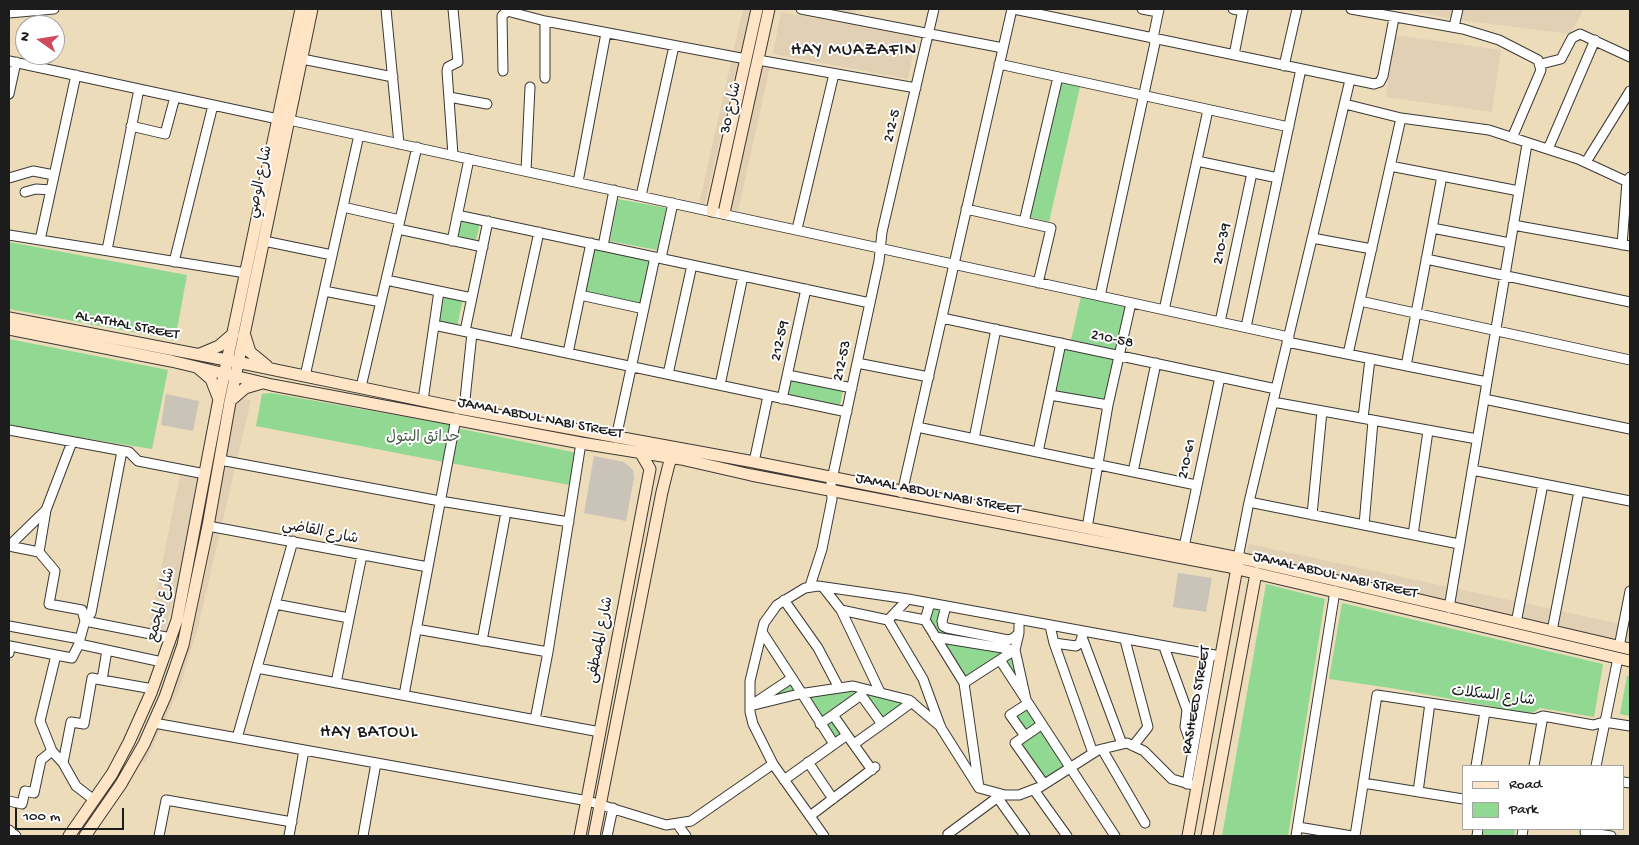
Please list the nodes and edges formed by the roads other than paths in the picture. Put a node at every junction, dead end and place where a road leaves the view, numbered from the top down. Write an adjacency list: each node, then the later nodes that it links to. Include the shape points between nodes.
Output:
1 (54, 9): 16 (street)
2 (301, 9): 32 (street, شارع الوصي)
3 (312, 9): 32 (street, شارع الوصي)
4 (386, 9): 41 (street)
5 (454, 9): 52 (street, via 458,62 448,67)
6 (757, 9): 31 (street, شارع 30)
7 (769, 9): 31 (street, شارع 30)
8 (801, 9): 24 (street)
9 (934, 9): 24 (street, 212-5)
10 (1013, 9): 25 (street); 28 (street)
11 (1142, 9): 17 (street)
12 (1233, 9): 18 (street)
13 (1297, 9): 36 (street)
14 (1351, 9): 20 (street)
15 (1458, 9): 22 (street)
16 (28, 10): 19 (street)
17 (1159, 10): 25 (street)
18 (1243, 10): 29 (street)
19 (9, 13)
20 (1394, 18): 22 (street); 44 (street, via 1380,82)
21 (546, 21): 23 (street); 38 (street, via 512,11 504,13); 43 (street)
22 (1454, 27): 35 (street, via 1507,44)
23 (606, 33): 27 (street); 79 (street)
24 (928, 34): 28 (street); 46 (street, 212-5)
25 (1153, 38): 29 (street); 50 (street, via 1155,44)
26 (1594, 40): 30 (street); 35 (street, via 1582,34 1576,35 1561,59); 66 (street)
27 (674, 46): 31 (street); 84 (street)
28 (1003, 48): 34 (street)
29 (1234, 55): 36 (street)
30 (1630, 56)
31 (752, 59): 39 (street); 86 (street, شارع 30); 88 (street, شارع 30)
32 (298, 60): 41 (street); 58 (street, شارع الوصي)
33 (12, 62): 40 (street); 49 (street)
34 (999, 64): 42 (street); 89 (street)
35 (1541, 64): 62 (street)
36 (1284, 66): 37 (street)
37 (1302, 69): 44 (street); 60 (street)
38 (502, 71)
39 (834, 74): 46 (street); 96 (street)
40 (76, 75): 47 (street); 74 (street)
41 (393, 76): 63 (street)
42 (1058, 77): 50 (street); 92 (street)
43 (545, 78)
44 (1350, 80): 54 (street)
45 (530, 87): 72 (street)
46 (916, 88): 110 (street, 212-5)
47 (139, 89): 51 (street); 59 (street)
48 (1630, 91): 70 (street)
49 (9, 94)
50 (1143, 96): 56 (street); 126 (street)
51 (175, 97): 55 (street); 59 (street, via 166,134)
52 (449, 97): 53 (street); 67 (street)
53 (487, 104)
54 (1345, 104): 57 (street); 99 (street)
55 (213, 105): 58 (street); 114 (street)
56 (1208, 110): 60 (street); 69 (street)
57 (1401, 118): 62 (street, via 1479,128); 71 (street)
58 (283, 120): 61 (street); 101 (street, شارع الوصي); 117 (street, شارع الوصي)
59 (132, 126): 109 (street)
60 (1289, 127): 77 (street)
61 (359, 135): 63 (street); 87 (street)
62 (1512, 138): 64 (street)
63 (399, 144): 65 (street)
64 (1527, 144): 66 (street); 82 (street)
65 (417, 147): 67 (street); 93 (street)
66 (1548, 149): 70 (street)
67 (453, 155): 68 (street)
68 (469, 159): 72 (street); 90 (street)
69 (1196, 161): 73 (street); 134 (street)
70 (1586, 162): 78 (street)
71 (1390, 166): 75 (street); 108 (street)
72 (526, 171): 79 (street)
73 (1252, 172): 77 (street); 138 (street, 210-39)
74 (54, 175): 76 (street, via 33,171); 80 (street)
75 (1442, 176): 82 (street); 95 (street)
76 (9, 178)
77 (1278, 178): 140 (street)
78 (1629, 181): 106 (street)
79 (578, 182): 81 (street)
80 (51, 190): 83 (street); 100 (street)
81 (614, 190): 84 (street); 105 (street)
82 (1519, 190): 94 (street)
83 (25, 192)
84 (641, 196): 85 (street)
85 (673, 203): 86 (street); 112 (street)
86 (713, 206): 88 (street)
87 (343, 207): 93 (street); 111 (street)
88 (725, 208): 96 (street)
89 (966, 209): 92 (street); 116 (street)
90 (457, 215): 91 (street); 102 (street)
91 (488, 221): 97 (street); 107 (street)
92 (1024, 222): 121 (street, via 1051,228)
93 (399, 224): 102 (street); 120 (street)
94 (1513, 225): 104 (street); 106 (street)
95 (1432, 228): 104 (street); 113 (street)
96 (797, 229): 110 (street)
97 (539, 232): 103 (street); 148 (street)
98 (9, 235): 100 (street)
99 (1312, 238): 108 (street); 147 (street)
100 (40, 240): 109 (street)
101 (264, 241): 111 (street); 146 (street, شارع الوصي)
102 (452, 241): 107 (street)
103 (591, 243): 105 (street); 125 (street)
104 (1510, 243): 119 (street)
105 (603, 246): 112 (street)
106 (1626, 246)
107 (482, 247): 127 (street)
108 (1372, 249): 128 (street)
109 (107, 250): 114 (street)
110 (879, 250): 116 (street); 131 (street, 212-53)
111 (332, 255): 123 (street)
112 (658, 257): 115 (street); 133 (street)
113 (1426, 259): 119 (street); 135 (street)
114 (174, 262): 117 (street)
115 (692, 265): 118 (street); 162 (street)
116 (954, 265): 121 (street); 137 (street)
117 (246, 273): 146 (street, شارع الوصي)
118 (743, 276): 122 (street); 169 (street)
119 (1505, 276): 129 (street); 142 (street)
120 (386, 280): 124 (street); 130 (street)
121 (1038, 283): 126 (street)
122 (806, 289): 131 (street); 163 (street, 212-59)
123 (324, 290): 130 (street); 164 (street)
124 (439, 291): 127 (street); 139 (street)
125 (580, 295): 133 (street); 150 (street)
126 (1100, 296): 132 (street)
127 (472, 298): 144 (street)
128 (1360, 300): 135 (street); 151 (street)
129 (1630, 301)
130 (381, 302): 170 (street)
131 (870, 303): 156 (street, 212-53)
132 (1131, 303): 134 (street); 152 (street)
133 (644, 309): 160 (street)
134 (1164, 310): 138 (street)
135 (1416, 312): 142 (street); 158 (street)
136 (9, 318): 145 (street, AL-ATHAL STREET)
137 (942, 318): 141 (street, 210-58); 165 (street)
138 (1220, 322): 140 (street)
139 (434, 325): 144 (street); 178 (street)
140 (1246, 328): 147 (street)
141 (996, 329): 149 (street, 210-58); 191 (street)
142 (1496, 329): 155 (street); 167 (street)
143 (9, 330): 145 (street, AL-ATHAL STREET)
144 (468, 332): 148 (street); 181 (street)
145 (71, 336): 154 (street, AL-ATHAL STREET)
146 (240, 338): 154 (street); 159 (street, شارع الوصي); 161 (street)
147 (1288, 340): 151 (street); 172 (street)
148 (515, 342): 150 (street)
149 (1061, 343): 152 (street, 210-58); 173 (street)
150 (568, 353): 160 (street)
151 (1348, 354): 153 (street)
152 (1119, 355): 157 (street, 210-58); 180 (street)
153 (1370, 359): 158 (street); 185 (street)
154 (195, 360): 159 (street, AL-ATHAL STREET, via 210,357); 159 (street, AL-ATHAL STREET, via 207,369); 175 (street)
155 (1630, 360)
156 (857, 363): 165 (street); 171 (street, 212-53)
157 (1156, 363): 166 (street, 210-58); 204 (street)
158 (1406, 366): 167 (street)
159 (232, 367): 161 (street, JAMAL ABDUL NABI STREET); 168 (street, JAMAL ABDUL NABI STREET); 175 (street, شارع المجمع)
160 (631, 367): 162 (street); 194 (street)
161 (267, 368): 164 (street, JAMAL ABDUL NABI STREET); 168 (street, via 260,374)
162 (668, 374): 169 (street)
163 (788, 375): 171 (street); 176 (street, 212-59)
164 (305, 376): 170 (street, JAMAL ABDUL NABI STREET)
165 (929, 376): 187 (street)
166 (1220, 377): 172 (street, 210-58); 208 (street, 210-61)
167 (1487, 382): 177 (street)
168 (265, 383): 175 (street); 184 (street, JAMAL ABDUL NABI STREET)
169 (720, 385): 174 (street)
170 (361, 387): 178 (street, JAMAL ABDUL NABI STREET)
171 (852, 388): 183 (street, 212-53)
172 (1276, 389): 179 (street)
173 (1050, 395): 180 (street); 198 (street)
174 (768, 396): 176 (street); 201 (street)
175 (225, 397): 200 (street, شارع المجمع); 205 (street, شارع المجمع)
176 (782, 399): 183 (street)
177 (1484, 399): 188 (street); 192 (street)
178 (422, 400): 181 (street, JAMAL ABDUL NABI STREET)
179 (1273, 402): 182 (street); 214 (street)
180 (1108, 405): 202 (street)
181 (464, 409): 194 (street, JAMAL ABDUL NABI STREET)
182 (1322, 411): 185 (street); 218 (street)
183 (846, 412): 206 (street, 212-53)
184 (456, 418): 195 (street, JAMAL ABDUL NABI STREET); 212 (street)
185 (1363, 418): 186 (street)
186 (1373, 420): 190 (street); 220 (street)
187 (917, 427): 191 (street); 210 (street)
188 (1630, 429)
189 (9, 430): 193 (street)
190 (1428, 430): 192 (street); 223 (street)
191 (974, 439): 198 (street)
192 (1477, 440): 203 (street)
193 (72, 442): 196 (street); 215 (street)
194 (620, 442): 195 (street, JAMAL ABDUL NABI STREET); 197 (street, JAMAL ABDUL NABI STREET); 199 (street, JAMAL ABDUL NABI STREET)
195 (581, 443): 219 (street)
196 (122, 451): 205 (street, via 133,454 138,461); 251 (street, via 91,613)
197 (640, 452): 199 (street, JAMAL ABDUL NABI STREET); 308 (street, شارع المصطفى, via 650,469)
198 (1038, 452): 202 (street)
199 (675, 454): 201 (street, JAMAL ABDUL NABI STREET); 206 (street, JAMAL ABDUL NABI STREET); 342 (street, شارع المصطفى, via 662,492)
200 (220, 460): 212 (street); 217 (street, شارع المجمع)
201 (754, 462): 206 (street, JAMAL ABDUL NABI STREET)
202 (1099, 465): 204 (street); 222 (street)
203 (1472, 470): 207 (street); 225 (street)
204 (1133, 472): 208 (street)
205 (205, 474): 211 (street, شارع المجمع)
206 (832, 484): 210 (street, JAMAL ABDUL NABI STREET); 229 (street, JAMAL ABDUL NABI STREET); 234 (street, 212-53, via 822,549)
207 (1543, 484): 209 (street); 252 (street)
208 (1196, 485): 226 (street, 210-61)
209 (1579, 491): 213 (street); 256 (street)
210 (902, 493): 222 (street, JAMAL ABDUL NABI STREET)
211 (200, 499): 217 (street, via 204,490 209,488); 244 (street, شارع المجمع)
212 (440, 501): 216 (street); 230 (street)
213 (1630, 501)
214 (1249, 502): 218 (street); 229 (street)
215 (46, 510): 227 (street); 227 (street, via 9,546)
216 (506, 512): 219 (street); 264 (street)
217 (210, 514): 221 (street, شارع المجمع)
218 (1312, 514): 220 (street)
219 (569, 522): 271 (street)
220 (1364, 525): 223 (street)
221 (208, 526): 224 (street, شارع القاضي); 246 (street, شارع المجمع)
222 (1087, 528): 226 (street, JAMAL ABDUL NABI STREET)
223 (1413, 535): 225 (street)
224 (293, 541): 228 (street, شارع القاضي); 241 (street)
225 (1459, 544): 243 (street)
226 (1184, 547): 229 (street, JAMAL ABDUL NABI STREET)
227 (39, 552): 251 (street, via 55,571 49,604 82,610)
228 (362, 555): 230 (street, شارع القاضي); 248 (street)
229 (1237, 563): 231 (street, JAMAL ABDUL NABI STREET); 232 (street, RASHEED STREET); 243 (street, JAMAL ABDUL NABI STREET)
230 (428, 567): 255 (street)
231 (1256, 573): 233 (street); 236 (street, JAMAL ABDUL NABI STREET)
232 (1235, 581): 233 (street, via 1246,579); 274 (street, RASHEED STREET)
233 (1254, 585): 275 (street)
234 (810, 586): 235 (street); 239 (street)
235 (823, 587): 238 (street); 245 (street)
236 (1335, 591): 270 (street, JAMAL ABDUL NABI STREET); 349 (street)
237 (1630, 591): 270 (street)
238 (908, 599): 240 (street); 247 (street)
239 (784, 600): 257 (street, via 770,613); 287 (street, via 818,648)
240 (930, 603): 242 (street); 249 (street)
241 (275, 604): 248 (street); 279 (street)
242 (946, 606): 250 (street); 259 (street, via 942,621 947,628 1008,640)
243 (1449, 608): 252 (street, JAMAL ABDUL NABI STREET)
244 (179, 609): 246 (street, via 183,616); 260 (street, شارع المجمع)
245 (841, 610): 247 (street); 289 (street)
246 (192, 612): 258 (street, شارع المجمع)
247 (891, 617): 249 (street); 307 (street, via 923,679)
248 (349, 618): 284 (street)
249 (925, 620): 262 (street)
250 (1019, 620): 254 (street); 259 (street)
251 (85, 621): 260 (street); 265 (street)
252 (1516, 623): 256 (street, JAMAL ABDUL NABI STREET)
253 (9, 626): 265 (street)
254 (1050, 626): 261 (street); 266 (street)
255 (416, 629): 264 (street); 291 (street)
256 (1552, 631): 270 (street, JAMAL ABDUL NABI STREET)
257 (762, 632): 281 (street); 296 (street, via 750,681)
258 (186, 633): 260 (street, via 182,626); 302 (street, شارع المجمع)
259 (1019, 633): 269 (street)
260 (173, 634): 278 (street, شارع المجمع)
261 (1083, 635): 263 (street); 266 (street, via 1076,646); 314 (street)
262 (935, 637): 269 (street); 285 (street)
263 (1125, 640): 267 (street); 315 (street, via 1148,727)
264 (482, 641): 271 (street)
265 (80, 642): 268 (street); 273 (street, via 72,658)
266 (1054, 643): 320 (street)
267 (1164, 647): 274 (street); 318 (street, via 1187,710 1185,727)
268 (107, 650): 278 (street); 283 (street)
269 (1016, 650): 276 (street); 295 (street)
270 (1622, 651): 277 (street, JAMAL ABDUL NABI STREET); 301 (street)
271 (548, 652): 300 (street)
272 (9, 653): 273 (street, via 10,646)
273 (56, 655): 319 (street, via 40,722)
274 (1217, 655): 275 (street, via 1230,662); 280 (street, RASHEED STREET); 318 (street); 332 (street)
275 (1240, 659): 282 (street)
276 (1000, 660): 285 (street); 295 (street)
277 (1630, 661)
278 (162, 662): 288 (street, شارع المجمع)
279 (257, 668): 284 (street); 311 (street)
280 (1217, 674): 282 (street, via 1228,671); 368 (street, RASHEED STREET)
281 (792, 678): 290 (street); 296 (street)
282 (1236, 678): 369 (street)
283 (102, 680): 288 (street); 322 (street, via 92,678 84,724 71,722)
284 (336, 683): 291 (street)
285 (964, 683): 333 (street)
286 (856, 686): 287 (street); 289 (street); 292 (street)
287 (839, 688): 290 (street)
288 (153, 689): 339 (street, شارع المجمع, via 129,742)
289 (880, 692): 293 (street)
290 (802, 693): 296 (street); 303 (street)
291 (404, 695): 300 (street)
292 (862, 695): 298 (street); 304 (street)
293 (912, 702): 304 (street); 307 (street)
294 (1430, 703): 297 (street, شارع السكلات); 330 (street, شارع السكلات, via 1377,696); 335 (street)
295 (1027, 704): 305 (street); 310 (street, via 1010,715)
296 (750, 706): 324 (street, via 753,724)
297 (1485, 712): 299 (street, شارع السكلات, via 1535,719); 325 (street)
298 (833, 715): 303 (street); 309 (street)
299 (1543, 716): 301 (street, شارع السكلات, via 1593,725); 326 (street)
300 (535, 720): 308 (street)
301 (1604, 722): 306 (street, شارع السكلات); 327 (street)
302 (154, 723): 311 (street); 354 (street, شارع المجمع, via 121,784)
303 (820, 724): 312 (street)
304 (882, 724): 313 (street)
305 (1042, 724): 310 (street); 328 (street)
306 (1630, 726)
307 (941, 728): 333 (street)
308 (600, 732): 341 (street, شارع المصطفى)
309 (847, 735): 312 (street); 313 (street)
310 (1025, 736): 331 (street, via 1015,743)
311 (237, 738): 317 (street)
312 (834, 744): 321 (street)
313 (854, 744): 337 (street, via 874,769)
314 (1122, 744): 315 (street); 316 (street)
315 (1133, 746): 332 (street, via 1144,751 1172,779)
316 (1102, 749): 320 (street); 346 (street)
317 (304, 750): 323 (street); 345 (street)
318 (1193, 750): 332 (street)
319 (52, 751): 322 (street); 340 (street, via 41,760 34,794 24,792 22,804)
320 (1093, 754): 328 (street)
321 (808, 762): 329 (street); 337 (street)
322 (63, 763): 339 (street, via 76,786)
323 (376, 764): 341 (street); 351 (street)
324 (772, 764): 329 (street); 347 (street, via 691,821)
325 (1476, 765)
326 (1534, 765)
327 (1596, 765)
328 (1070, 767): 331 (street); 366 (street)
329 (784, 780): 344 (street)
330 (1364, 783): 335 (street); 370 (street)
331 (1044, 784): 334 (street)
332 (1190, 785): 367 (street)
333 (979, 788): 336 (street)
334 (1034, 790): 336 (street, via 1019,795); 365 (street)
335 (1418, 792): 338 (street)
336 (996, 796): 363 (street); 364 (street)
337 (833, 799): 344 (street)
338 (1462, 799)
339 (94, 800): 353 (street, شارع المجمع)
340 (9, 801)
341 (588, 801): 342 (street); 358 (street, شارع المصطفى)
342 (600, 804): 343 (street); 359 (street, شارع المصطفى)
343 (613, 808): 347 (street, via 666,825); 360 (street)
344 (810, 816): 362 (street)
345 (292, 822): 355 (street, via 166,800); 356 (street)
346 (1145, 823)
347 (678, 824): 361 (street)
348 (9, 830): 352 (street)
349 (1297, 832): 370 (street)
350 (1585, 832): 371 (street)
351 (363, 835): 357 (street)
352 (16, 836)
353 (69, 836)
354 (85, 836)
355 (159, 836)
356 (289, 836)
357 (374, 836)
358 (580, 836)
359 (594, 836)
360 (607, 836)
361 (686, 836)
362 (824, 836)
363 (949, 836)
364 (1025, 836)
365 (1066, 836)
366 (1115, 836)
367 (1183, 836)
368 (1188, 836)
369 (1206, 836)
370 (1353, 836)
371 (1611, 836)

